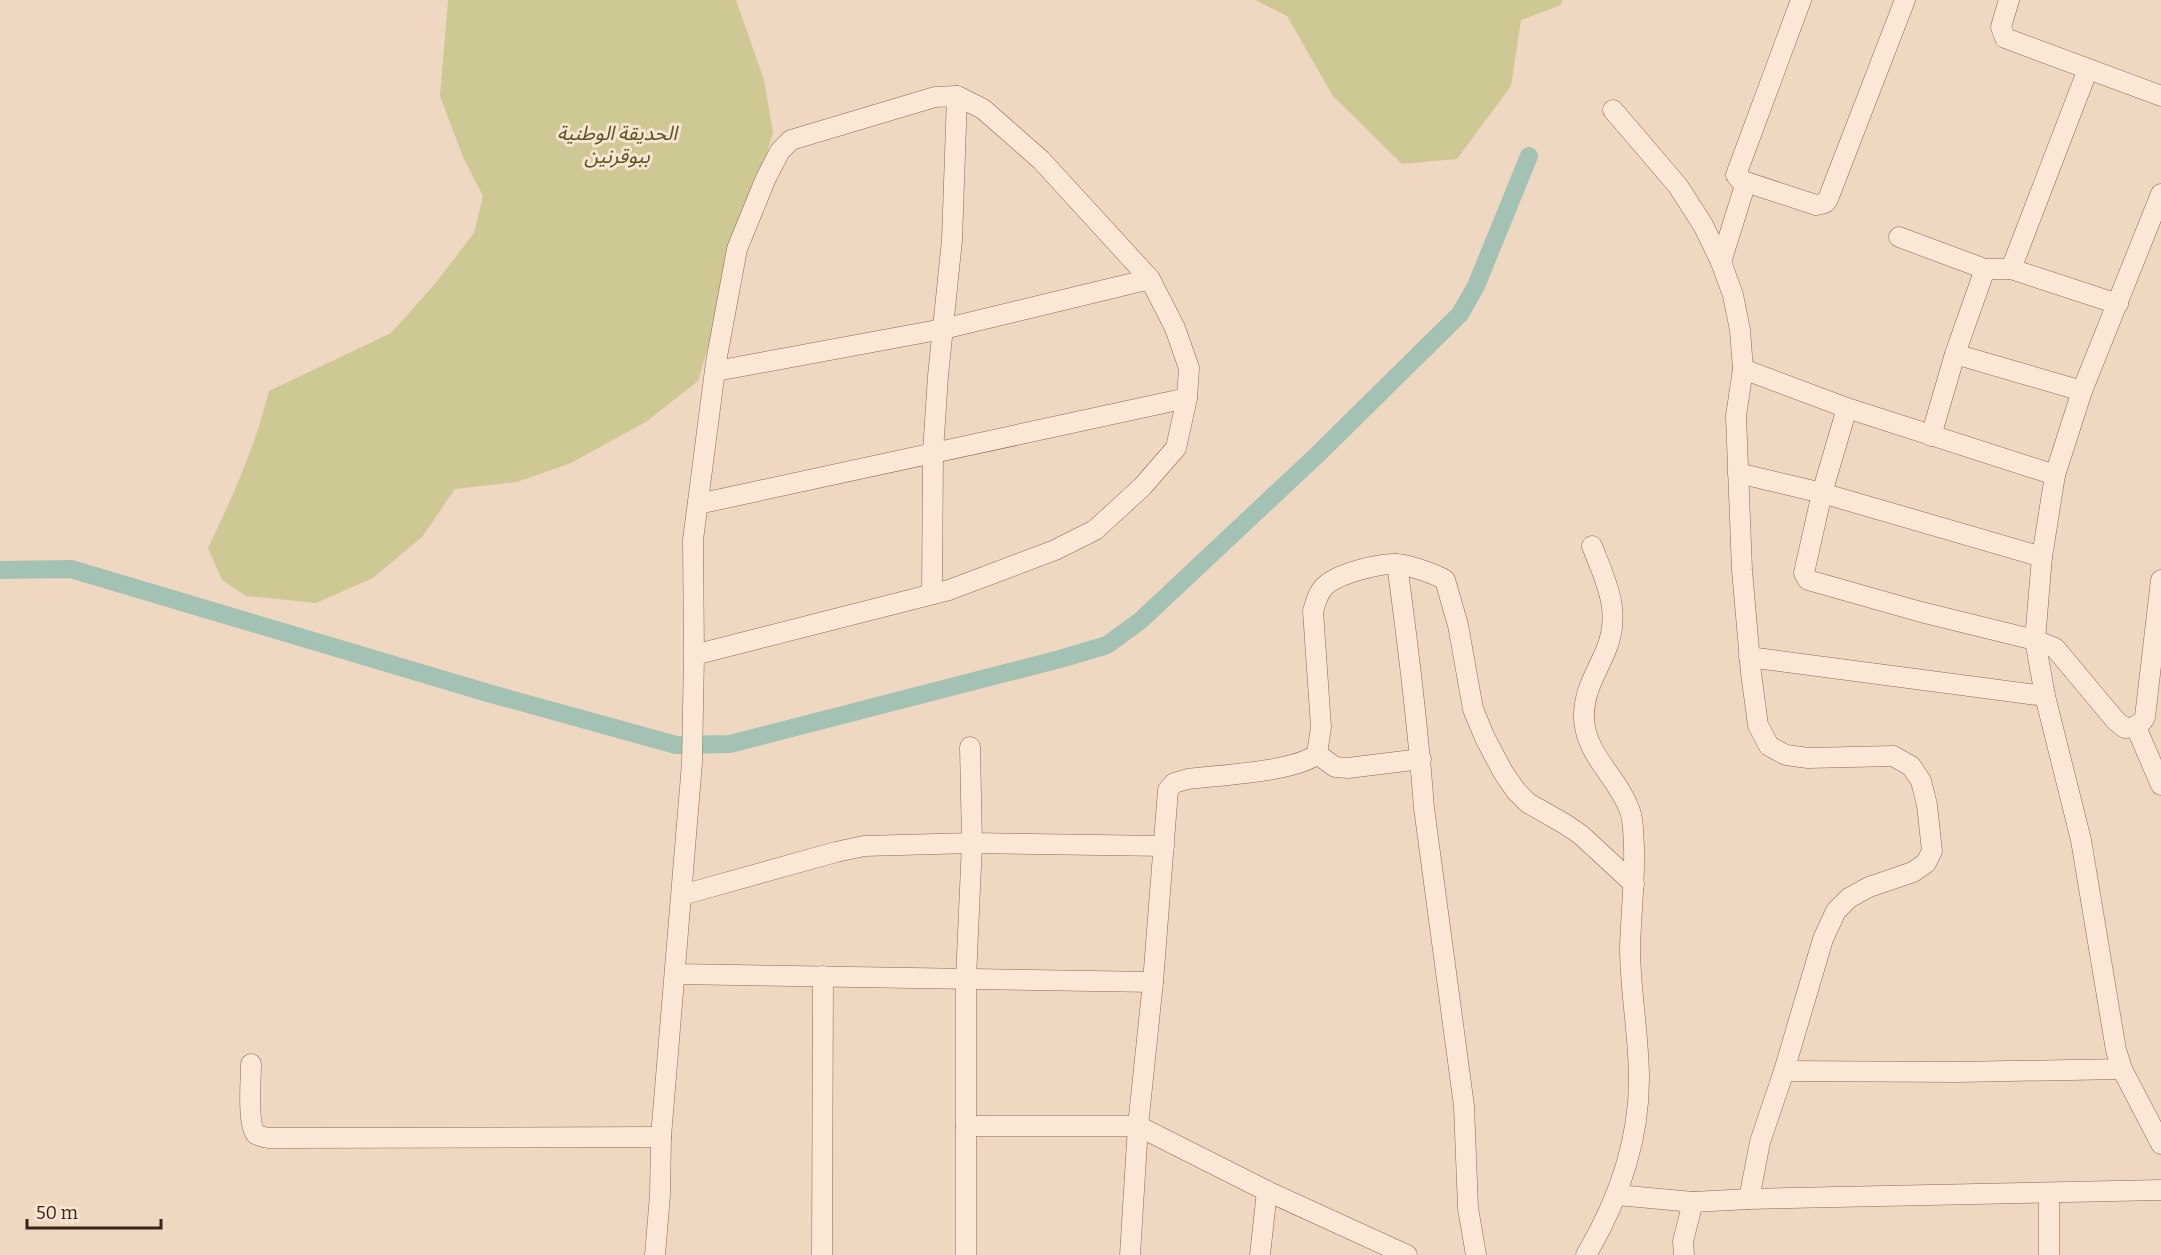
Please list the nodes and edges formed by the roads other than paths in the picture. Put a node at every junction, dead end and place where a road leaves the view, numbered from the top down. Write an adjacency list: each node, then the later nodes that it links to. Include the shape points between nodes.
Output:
1 (1801, 0): 8 (street, via 1736,172 1737,178)
2 (1905, 0): 8 (street, via 1825,203 1816,205)
3 (2009, 0): 4 (street, via 2001,27 2005,38)
4 (2088, 69): 6 (street); 13 (street)
5 (957, 96): 14 (street, via 982,109 1041,160); 16 (street, via 952,240); 19 (street, via 935,97 806,134 791,140 780,151 737,249)
6 (2161, 96)
7 (1613, 110): 11 (street, via 1678,186)
8 (1746, 182): 11 (street)
9 (2161, 194): 15 (street)
10 (1899, 237): 12 (street)
11 (1721, 262): 18 (street, via 1733,295)
12 (1985, 268): 13 (street); 17 (street)
13 (2011, 269): 15 (street)
14 (1150, 279): 16 (street); 21 (street, via 1175,328 1189,368)
15 (2118, 304): 20 (street)
16 (943, 328): 19 (street); 24 (street)
17 (1955, 354): 20 (street); 23 (street)
18 (1743, 369): 22 (street); 25 (street, via 1736,416)
19 (716, 371): 28 (street)
20 (2082, 391): 26 (street)
21 (1187, 398): 24 (street); 33 (street, via 1176,448 1142,487 1095,530 1055,550)
22 (1847, 408): 23 (street); 27 (street)
23 (1931, 436): 26 (street)
24 (933, 452): 28 (street); 33 (street)
25 (1738, 473): 27 (street); 36 (street)
26 (2055, 475): 30 (street)
27 (1822, 493): 30 (street); 34 (street, via 1804,573 1808,580)
28 (698, 504): 35 (street, via 693,540)
29 (1592, 546): 45 (street, via 1612,596 1613,615 1609,641 1585,697 1586,733 1630,811)
30 (2042, 557): 34 (street)
31 (1397, 564): 40 (street, via 1342,576 1326,585 1318,596 1313,611 1321,727); 41 (street); 45 (street, via 1447,582 1473,709 1489,747 1516,792 1581,835)
32 (2161, 580): 38 (street, via 2145,717)
33 (932, 594): 35 (street)
34 (2035, 640): 37 (street); 38 (street, via 2055,648 2116,721 2125,728)
35 (694, 655): 46 (street, via 692,762)
36 (1749, 657): 37 (street); 53 (street, via 1758,725 1769,746 1786,755 1808,758 1893,756 1911,766 1921,781 1927,805 1932,851 1926,863 1913,872 1869,887 1836,911 1823,939)
37 (2045, 696): 52 (street, via 2080,840)
38 (2136, 726): 42 (street)
39 (970, 747): 43 (street)
40 (1317, 754): 41 (street, via 1335,767 1348,768); 44 (street, via 1308,762 1285,767 1174,783 1168,790)
41 (1421, 759): 70 (street, via 1424,808 1464,1107 1468,1208)
42 (2161, 785)
43 (972, 843): 44 (street); 46 (street, via 864,846); 49 (street)
44 (1164, 846): 50 (street)
45 (1634, 884): 61 (street, via 1630,948 1639,1079 1631,1148)
46 (682, 895): 47 (street)
47 (675, 974): 48 (street); 56 (street)
48 (823, 976): 49 (street); 65 (street)
49 (966, 979): 50 (street); 54 (street)
50 (1153, 982): 55 (street)
51 (251, 1064): 56 (street, via 251,1122 254,1132 270,1138)
52 (2122, 1069): 53 (street); 57 (street)
53 (1784, 1071): 62 (street, via 1760,1142)
54 (966, 1126): 55 (street); 66 (street)
55 (1138, 1126): 59 (street); 67 (street)
56 (661, 1137): 64 (street)
57 (2161, 1144)
58 (2161, 1190): 60 (street)
59 (1267, 1191): 68 (street); 69 (street)
60 (2049, 1193): 62 (street); 73 (street)
61 (1617, 1195): 63 (street); 71 (street)
62 (1749, 1199): 63 (street)
63 (1693, 1202): 72 (street, via 1683,1241)
64 (655, 1255)
65 (822, 1255)
66 (966, 1255)
67 (1130, 1255)
68 (1260, 1255)
69 (1407, 1255)
70 (1476, 1255)
71 (1586, 1255)
72 (1684, 1255)
73 (2049, 1255)

